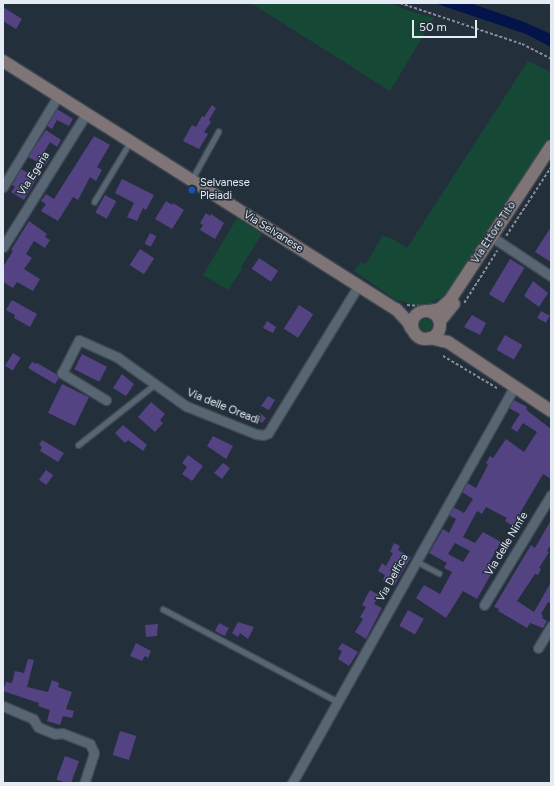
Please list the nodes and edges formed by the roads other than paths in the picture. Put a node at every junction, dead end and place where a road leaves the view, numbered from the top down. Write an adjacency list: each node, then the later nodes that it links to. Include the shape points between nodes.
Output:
1 (3, 61): 2 (street, Via Selvanese)
2 (58, 96): 3 (street, Via Selvanese); 9 (street)
3 (86, 114): 5 (street, Via Selvanese); 12 (street, Via Egeria)
4 (218, 132): 8 (lane)
5 (130, 142): 8 (street, Via Selvanese); 10 (lane)
6 (551, 146): 11 (street, Via Ettore Tito)
7 (551, 156): 11 (street, Via Ettore Tito)
8 (191, 180): 14 (street, Via Selvanese)
9 (3, 187)
10 (94, 202)
11 (494, 238): 13 (street); 16 (street, Via Ettore Tito, via 450,300 440,309); 17 (street, Via Ettore Tito)
12 (3, 247)
13 (551, 276)
14 (358, 286): 15 (street, Via Selvanese); 21 (street, Via delle Oreadi, via 268,433 256,434 186,406)
15 (398, 307): 16 (street, Via Selvanese, via 411,313); 18 (street, Via Selvanese)
16 (424, 309): 17 (street, via 438,317); 18 (street, via 413,317)
17 (440, 326): 19 (street); 20 (street)
18 (412, 328): 19 (street, via 418,337)
19 (430, 338): 20 (street)
20 (448, 342): 22 (street)
21 (154, 385): 23 (street, Via delle Oreadi, via 118,358 79,340 62,373); 25 (lane)
22 (515, 385): 24 (street); 27 (street, Via Delfica)
23 (106, 400)
24 (551, 411)
25 (78, 445)
26 (551, 495): 29 (street, Via delle Ninfe)
27 (416, 561): 28 (lane); 33 (street, Via Delfica)
28 (439, 573)
29 (484, 605)
30 (163, 609): 33 (lane)
31 (551, 626): 32 (street)
32 (538, 648)
33 (338, 701): 36 (street, Via Delfica)
34 (3, 706): 35 (street, via 33,719 38,727 90,744 94,753)
35 (84, 783)
36 (292, 783)

